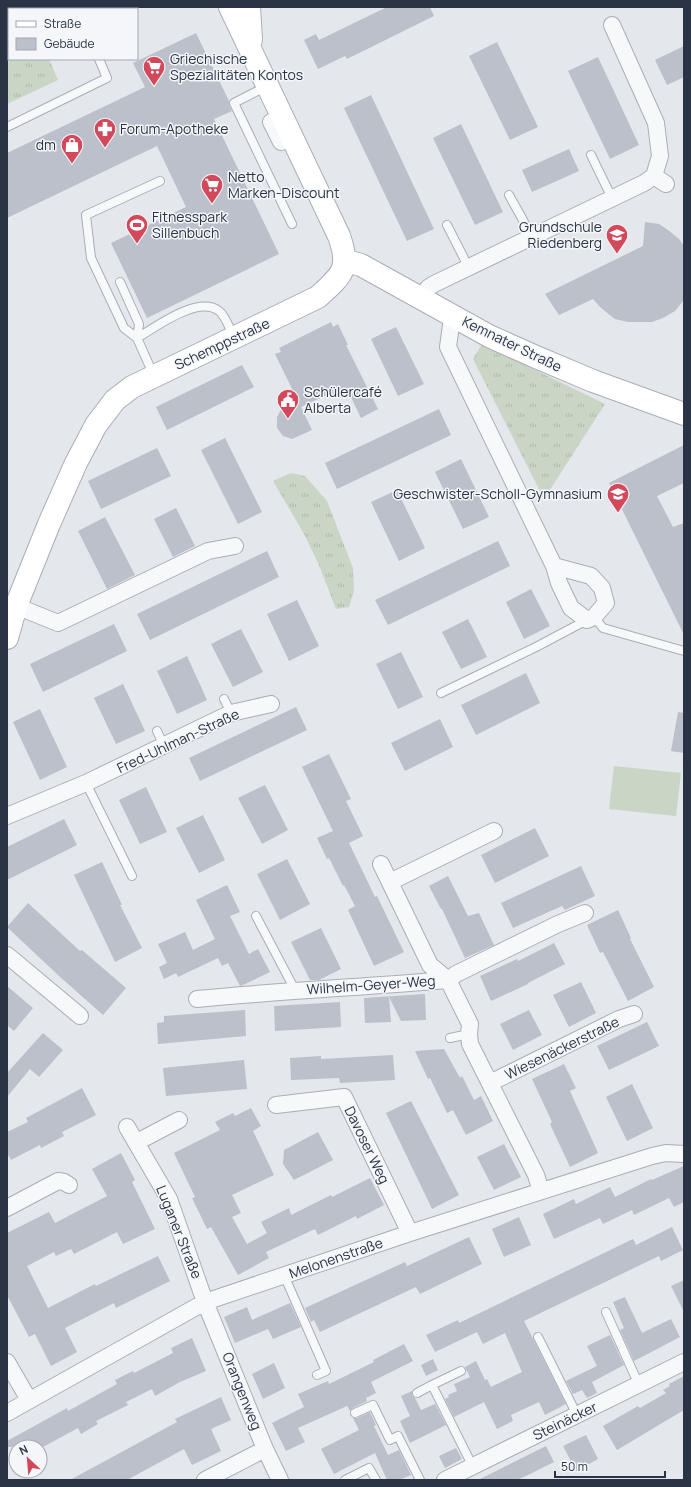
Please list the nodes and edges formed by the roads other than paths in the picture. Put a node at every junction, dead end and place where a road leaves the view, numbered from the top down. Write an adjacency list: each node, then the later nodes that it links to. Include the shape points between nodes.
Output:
1 (83, 7): 4 (street)
2 (230, 7): 6 (street)
3 (249, 7): 6 (street)
4 (87, 8)
5 (612, 24): 17 (street, via 656,122 660,156 660,180 644,183)
6 (252, 52): 8 (street)
7 (99, 60): 11 (lane, via 107,78)
8 (268, 85): 18 (lane, via 234,103); 21 (street, via 339,236)
9 (295, 121): 12 (street)
10 (271, 122): 13 (street)
11 (7, 127)
12 (305, 141)
13 (281, 142)
14 (591, 155): 17 (lane)
15 (160, 181): 26 (lane, via 86,215 90,258 124,328)
16 (509, 196): 20 (lane)
17 (612, 198): 20 (street)
18 (292, 224)
19 (447, 225): 22 (lane)
20 (530, 237): 22 (street)
21 (346, 261): 24 (street, Kemnater Straße, via 361,265); 27 (street, Schemppstraße, via 342,272 332,285 318,297)
22 (469, 268): 24 (street, via 434,284)
23 (120, 282): 26 (lane, via 139,324)
24 (422, 298): 25 (street, Kemnater Straße)
25 (454, 316): 29 (street, Kemnater Straße, via 489,336 593,382); 31 (street, via 448,347)
26 (137, 338): 27 (lane, via 191,308 202,306 219,311); 28 (lane)
27 (234, 339): 28 (street, Schemppstraße)
28 (154, 376): 32 (street, Schemppstraße, via 132,387 115,400 96,425 49,524)
29 (684, 414)
30 (235, 546): 32 (street, via 208,551 58,623)
31 (554, 566): 33 (street, via 571,608); 33 (street, via 591,576 602,588 606,603)
32 (16, 606): 34 (street, Schemppstraße)
33 (590, 618): 35 (lane, via 603,628); 36 (lane)
34 (7, 638)
35 (684, 651)
36 (441, 693)
37 (224, 699): 39 (lane)
38 (271, 704): 39 (street, Fred-Uhlman-Straße)
39 (231, 713): 41 (street, Fred-Uhlman-Straße)
40 (157, 731): 41 (lane)
41 (164, 746): 42 (street, Fred-Uhlman-Straße)
42 (86, 783): 43 (street, Fred-Uhlman-Straße); 46 (lane)
43 (7, 816)
44 (494, 831): 47 (street)
45 (381, 864): 47 (street, Wiesenäckerstraße)
46 (132, 876)
47 (390, 882): 51 (street, Wiesenäckerstraße, via 430,965)
48 (585, 913): 51 (street)
49 (256, 916): 52 (lane, Wilhelm-Geyer-Weg)
50 (7, 955): 55 (street)
51 (448, 980): 52 (street, Wilhelm-Geyer-Weg); 56 (street, Wiesenäckerstraße, via 470,1024)
52 (295, 990): 53 (street, Wilhelm-Geyer-Weg)
53 (197, 999)
54 (634, 1014): 58 (street, Wiesenäckerstraße)
55 (80, 1016)
56 (469, 1034): 57 (lane); 58 (street, Wiesenäckerstraße, via 470,1044)
57 (450, 1038)
58 (490, 1083): 65 (street, Wiesenäckerstraße, via 536,1175)
59 (276, 1105): 67 (street, Davoser Weg, via 344,1098)
60 (179, 1120): 62 (street)
61 (127, 1127): 62 (street, Luganer Straße)
62 (137, 1142): 69 (street, Luganer Straße, via 169,1199)
63 (684, 1154): 65 (street, Melonenstraße, via 666,1153 652,1156)
64 (69, 1185): 66 (street, via 58,1181)
65 (541, 1191): 67 (street, Melonenstraße)
66 (7, 1208)
67 (410, 1233): 68 (street, Melonenstraße)
68 (284, 1275): 69 (street, Melonenstraße); 75 (lane, via 326,1371)
69 (205, 1302): 79 (street, Melonenstraße); 83 (street, Orangenweg)
70 (606, 1312): 76 (lane)
71 (538, 1337): 82 (lane)
72 (7, 1362): 79 (street)
73 (684, 1362): 76 (street, Steinäcker)
74 (461, 1371): 77 (lane)
75 (317, 1375)
76 (639, 1385): 82 (street, Steinäcker)
77 (432, 1386): 78 (lane); 84 (lane)
78 (417, 1393)
79 (29, 1400): 80 (street, Melonenstraße)
80 (7, 1412)
81 (355, 1413): 89 (lane, via 373,1405 390,1440 398,1436)
82 (577, 1415): 84 (street, Steinäcker)
83 (265, 1449): 85 (street); 86 (street, Orangenweg)
84 (472, 1467): 90 (street, Steinäcker)
85 (205, 1480)
86 (280, 1480)
87 (345, 1480): 88 (lane, via 369,1468)
88 (376, 1480)
89 (420, 1480)
90 (445, 1480)

